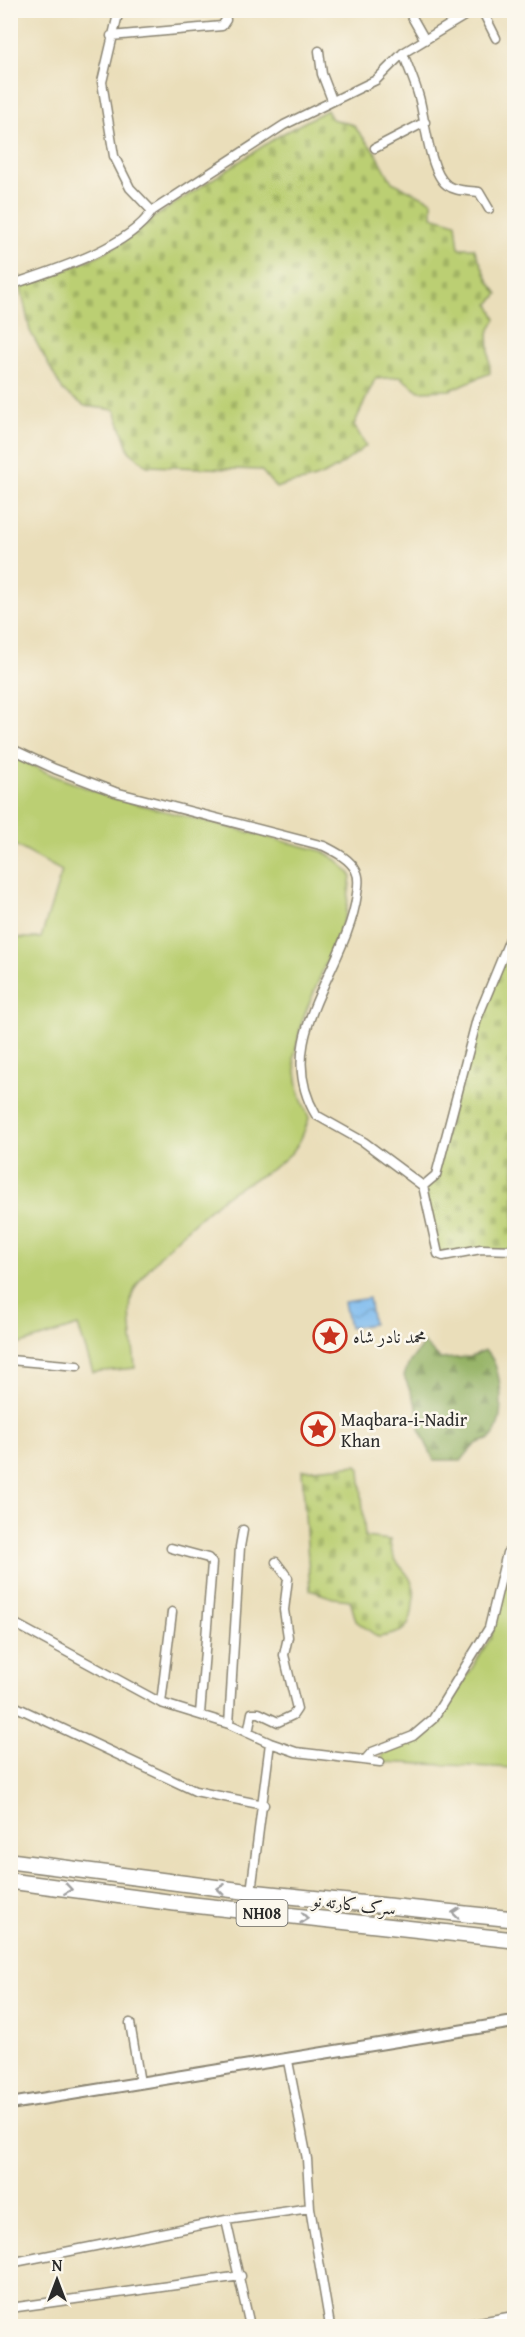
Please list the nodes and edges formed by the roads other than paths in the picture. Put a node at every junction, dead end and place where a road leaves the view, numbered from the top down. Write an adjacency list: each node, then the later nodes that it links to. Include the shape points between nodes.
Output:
1 (118, 10): 6 (street)
2 (225, 10): 6 (street, via 222,26)
3 (408, 10): 8 (street)
4 (474, 10): 8 (street)
5 (482, 10): 7 (street)
6 (111, 36): 15 (street, via 102,82 114,156 130,188)
7 (496, 38)
8 (425, 40): 10 (street)
9 (319, 51): 11 (street)
10 (403, 53): 11 (street, via 376,80); 12 (street)
11 (332, 100): 15 (street, via 284,125)
12 (425, 122): 13 (street); 14 (street, via 430,153 446,185 479,192)
13 (375, 148)
14 (489, 209)
15 (152, 211): 16 (street, via 145,221 112,245)
16 (10, 285)
17 (10, 748): 19 (street, via 115,792 324,846 350,864 357,872 356,898 348,929 308,1023 300,1059 305,1091 316,1115 364,1142)
18 (514, 929): 19 (street, via 477,1019 436,1175)
19 (423, 1186): 20 (street, via 438,1254)
20 (514, 1250)
21 (10, 1360): 22 (street)
22 (77, 1366)
23 (243, 1530): 32 (street)
24 (514, 1545): 35 (street, via 507,1553 489,1628 433,1719 413,1736 372,1752)
25 (171, 1548): 31 (street, via 208,1558 212,1563)
26 (276, 1562): 33 (street, via 288,1578 284,1610 288,1638 284,1655 297,1709 278,1722 252,1713)
27 (172, 1612): 29 (street)
28 (10, 1620): 29 (street)
29 (161, 1703): 31 (street)
30 (10, 1704): 37 (street, via 195,1791)
31 (200, 1714): 32 (street)
32 (229, 1724): 33 (street)
33 (248, 1733): 34 (street)
34 (270, 1743): 35 (street, via 296,1752); 37 (street)
35 (365, 1760): 36 (street)
36 (380, 1762)
37 (264, 1805): 40 (street)
38 (10, 1862): 40 (highway, سرک کارته نو / NH08, one-way to 38)
39 (10, 1881): 42 (highway, سرک کارته نو / NH08, one-way to 42)
40 (251, 1892): 41 (highway, سرک کارته نو / NH08, one-way to 40)
41 (514, 1919)
42 (514, 1940)
43 (514, 2022): 45 (main road)
44 (130, 2023): 46 (street)
45 (288, 2061): 46 (main road); 48 (street, via 307,2159)
46 (140, 2083): 47 (main road)
47 (10, 2104)
48 (310, 2208): 49 (street); 56 (street)
49 (226, 2220): 50 (street); 51 (street)
50 (10, 2263)
51 (241, 2276): 52 (street); 55 (street)
52 (10, 2308)
53 (514, 2316): 54 (street)
54 (488, 2324): 57 (street)
55 (250, 2326)
56 (330, 2326)
57 (457, 2326)

